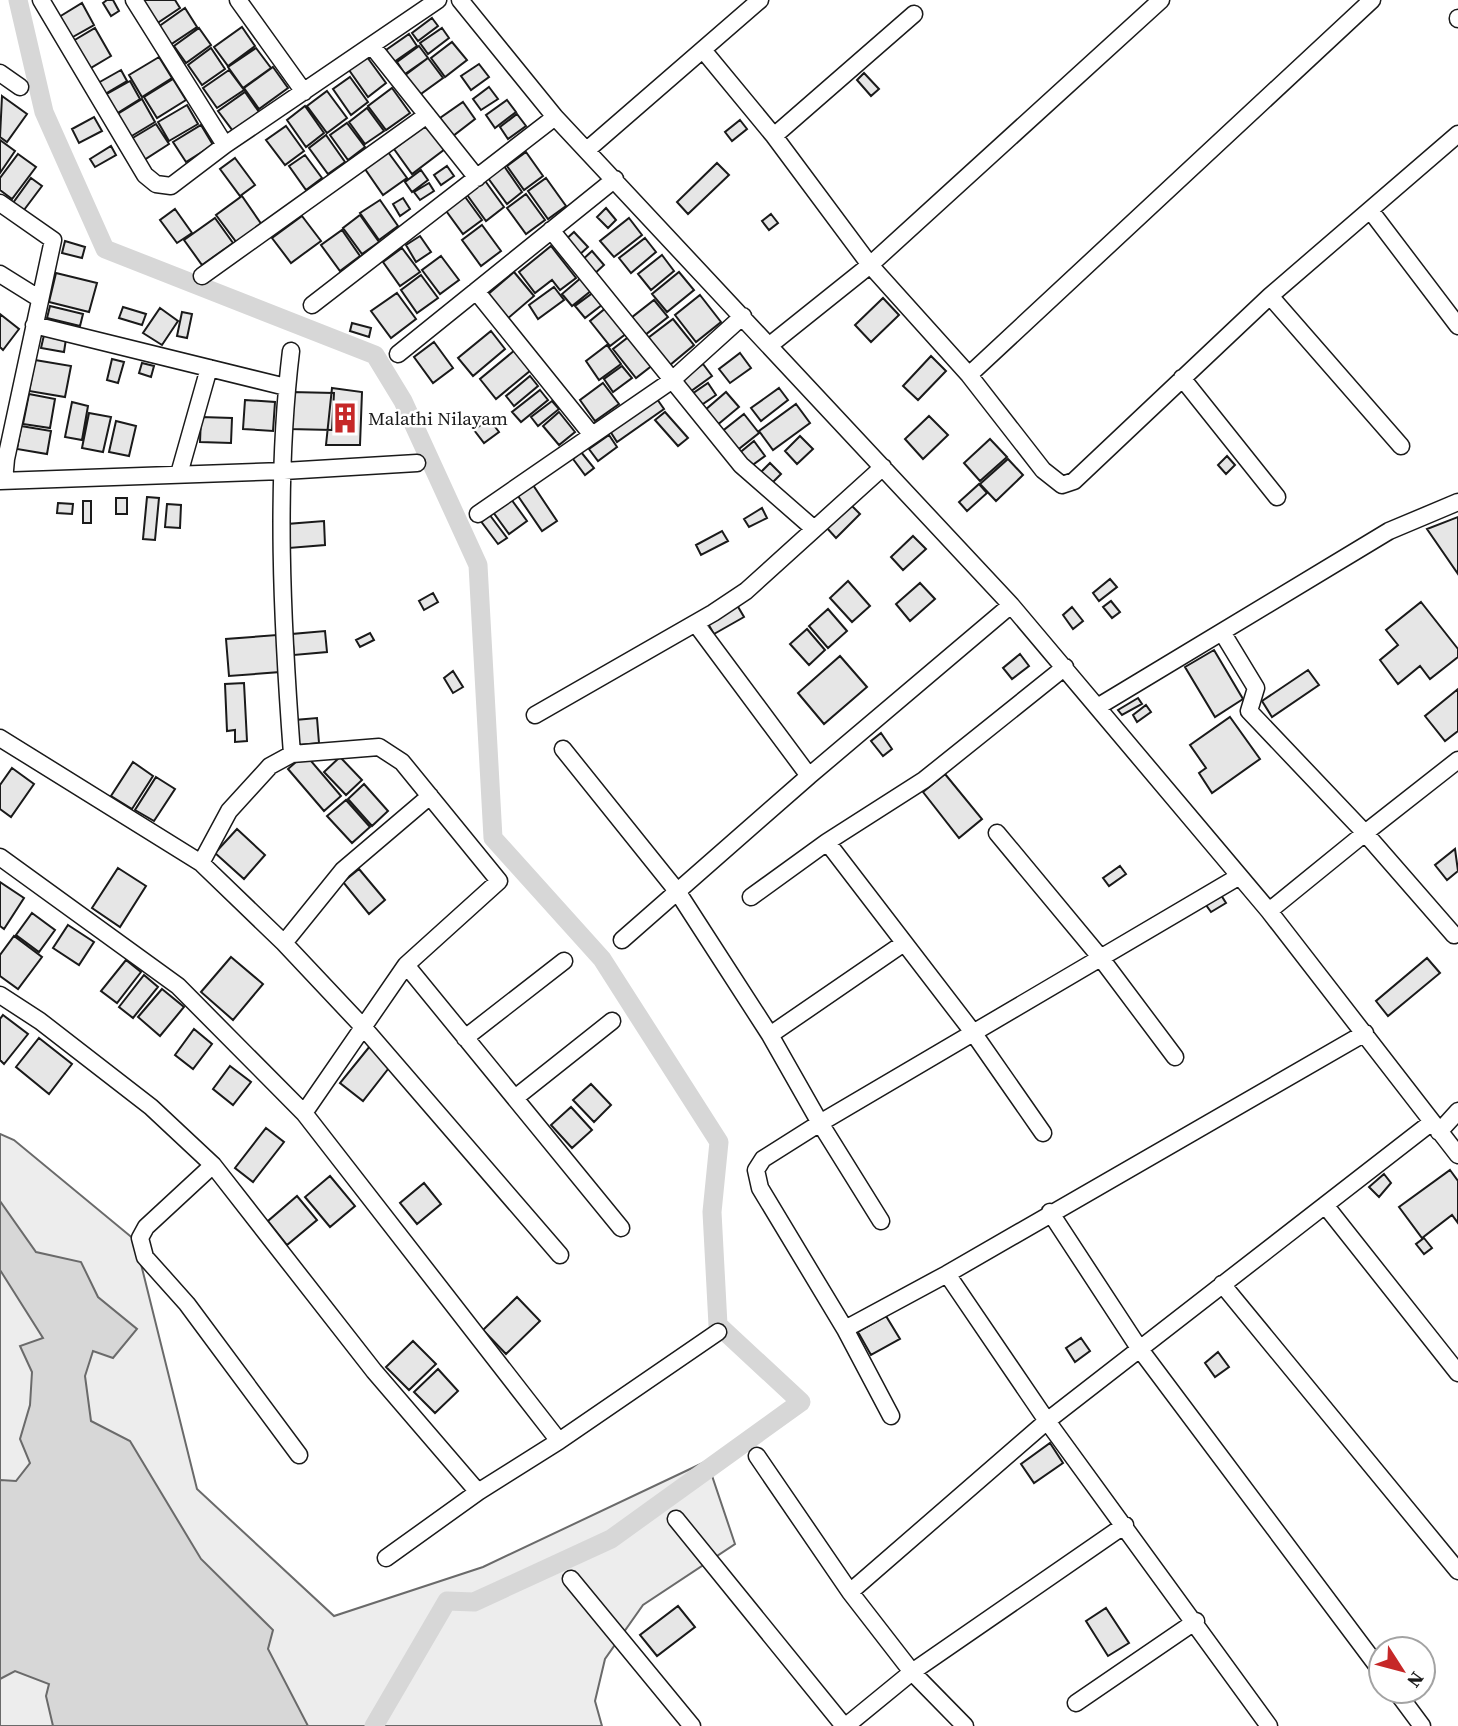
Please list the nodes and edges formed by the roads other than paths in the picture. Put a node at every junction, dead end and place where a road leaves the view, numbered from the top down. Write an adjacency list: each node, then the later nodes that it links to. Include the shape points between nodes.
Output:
1 (41, 0): 19 (street, via 145,175 156,184 171,186)
2 (134, 0): 19 (street)
3 (238, 0): 14 (street)
4 (438, 0): 10 (street)
5 (460, 0): 16 (street)
6 (760, 0): 11 (street)
7 (1161, 0): 26 (street)
8 (1372, 0): 40 (street)
9 (914, 14): 18 (street)
10 (372, 46): 14 (street); 15 (street)
11 (703, 50): 18 (street); 20 (street)
12 (0, 73): 13 (street)
13 (20, 87)
14 (304, 92): 19 (street)
15 (427, 115): 21 (street); 28 (street)
16 (555, 117): 20 (street); 21 (street)
17 (1458, 134): 24 (street)
18 (774, 136): 26 (street)
19 (225, 145)
20 (587, 150): 22 (street)
21 (477, 178): 32 (street)
22 (615, 179): 25 (street); 33 (street)
23 (0, 204): 31 (street, via 53,240)
24 (1370, 209): 30 (street); 35 (street)
25 (551, 230): 29 (street); 42 (street)
26 (870, 265): 36 (street); 40 (street)
27 (0, 274): 31 (street)
28 (202, 275)
29 (476, 291): 38 (street); 44 (street)
30 (1270, 296): 41 (street); 45 (street)
31 (40, 299): 34 (street)
32 (312, 305)
33 (743, 316): 36 (street); 42 (street)
34 (34, 325): 39 (street); 46 (street)
35 (1458, 326)
36 (771, 345): 48 (street)
37 (291, 351): 43 (street)
38 (398, 354)
39 (209, 368): 43 (street); 50 (street)
40 (969, 375): 41 (street, via 1043,470 1062,485 1074,481)
41 (1182, 378): 52 (street)
42 (671, 381): 44 (street); 55 (street, via 741,465)
43 (286, 387): 49 (street)
44 (592, 435): 54 (street)
45 (1401, 446)
46 (3, 456): 51 (street)
47 (417, 463): 49 (street)
48 (883, 467): 55 (street); 56 (street)
49 (284, 471): 50 (street); 64 (street)
50 (179, 474): 51 (street)
51 (2, 481)
52 (1277, 497)
53 (1458, 502): 58 (street, via 1389,531)
54 (478, 514)
55 (813, 528): 57 (street, via 746,591)
56 (1011, 605): 59 (street); 66 (street)
57 (696, 624): 61 (street); 66 (street)
58 (1222, 632): 60 (street); 69 (street, via 1256,688 1249,711)
59 (1065, 667): 60 (street); 70 (street, via 924,780)
60 (1099, 706): 73 (street)
61 (535, 715)
62 (0, 738): 72 (street)
63 (563, 749): 74 (street)
64 (292, 754): 67 (street, via 379,747 402,762); 72 (street, via 270,766 229,811)
65 (1458, 760): 69 (street)
66 (809, 776): 74 (street)
67 (429, 796): 79 (street, via 343,870); 83 (street, via 499,881)
68 (997, 833): 81 (street)
69 (1365, 833): 76 (street); 77 (street)
70 (827, 842): 75 (street); 80 (street)
71 (0, 858): 94 (street, via 178,986)
72 (201, 863): 79 (street)
73 (1238, 877): 76 (street); 81 (street)
74 (677, 891): 78 (street); 89 (street)
75 (751, 897)
76 (1269, 911): 88 (street)
77 (1454, 935)
78 (622, 940)
79 (284, 943): 86 (street)
80 (904, 943): 87 (street); 89 (street)
81 (1100, 957): 87 (street); 91 (street)
82 (564, 961): 90 (street)
83 (406, 965): 86 (street); 90 (street)
84 (0, 995): 99 (street, via 151,1107)
85 (612, 1021): 92 (street)
86 (364, 1028): 94 (street); 104 (street)
87 (972, 1031): 95 (street); 97 (street)
88 (1365, 1032): 96 (street); 101 (street)
89 (770, 1035): 95 (street)
90 (465, 1038): 92 (street)
91 (1175, 1057)
92 (515, 1098): 103 (street)
93 (1458, 1111): 96 (street)
94 (304, 1113): 113 (street)
95 (820, 1122): 102 (street); 107 (street, via 763,1159 756,1170)
96 (1436, 1127): 98 (street); 100 (street)
97 (1042, 1133)
98 (1458, 1155)
99 (213, 1165): 114 (street, via 146,1227 140,1248); 116 (street, via 374,1371)
100 (1325, 1205): 106 (street); 110 (street)
101 (1050, 1212): 105 (street); 109 (street)
102 (881, 1221)
103 (621, 1228)
104 (560, 1255)
105 (947, 1274): 107 (street); 112 (street)
106 (1222, 1284): 109 (street); 120 (street)
107 (845, 1329): 111 (street)
108 (718, 1332): 113 (street)
109 (1139, 1348): 112 (street); 124 (street)
110 (1458, 1373)
111 (891, 1416)
112 (1047, 1421): 118 (street); 122 (street)
113 (559, 1441): 116 (street)
114 (299, 1455)
115 (757, 1456): 122 (street)
116 (478, 1492): 119 (street)
117 (676, 1519): 130 (street)
118 (1125, 1525): 123 (street); 125 (street)
119 (386, 1558)
120 (1458, 1571)
121 (572, 1579): 129 (street)
122 (850, 1592): 125 (street)
123 (1196, 1621): 126 (street); 128 (street)
124 (1367, 1652)
125 (912, 1672): 130 (street); 131 (street)
126 (1076, 1703)
127 (1406, 1705): 132 (street)
128 (1267, 1725)
129 (692, 1726)
130 (845, 1726)
131 (965, 1726)
132 (1422, 1726)

